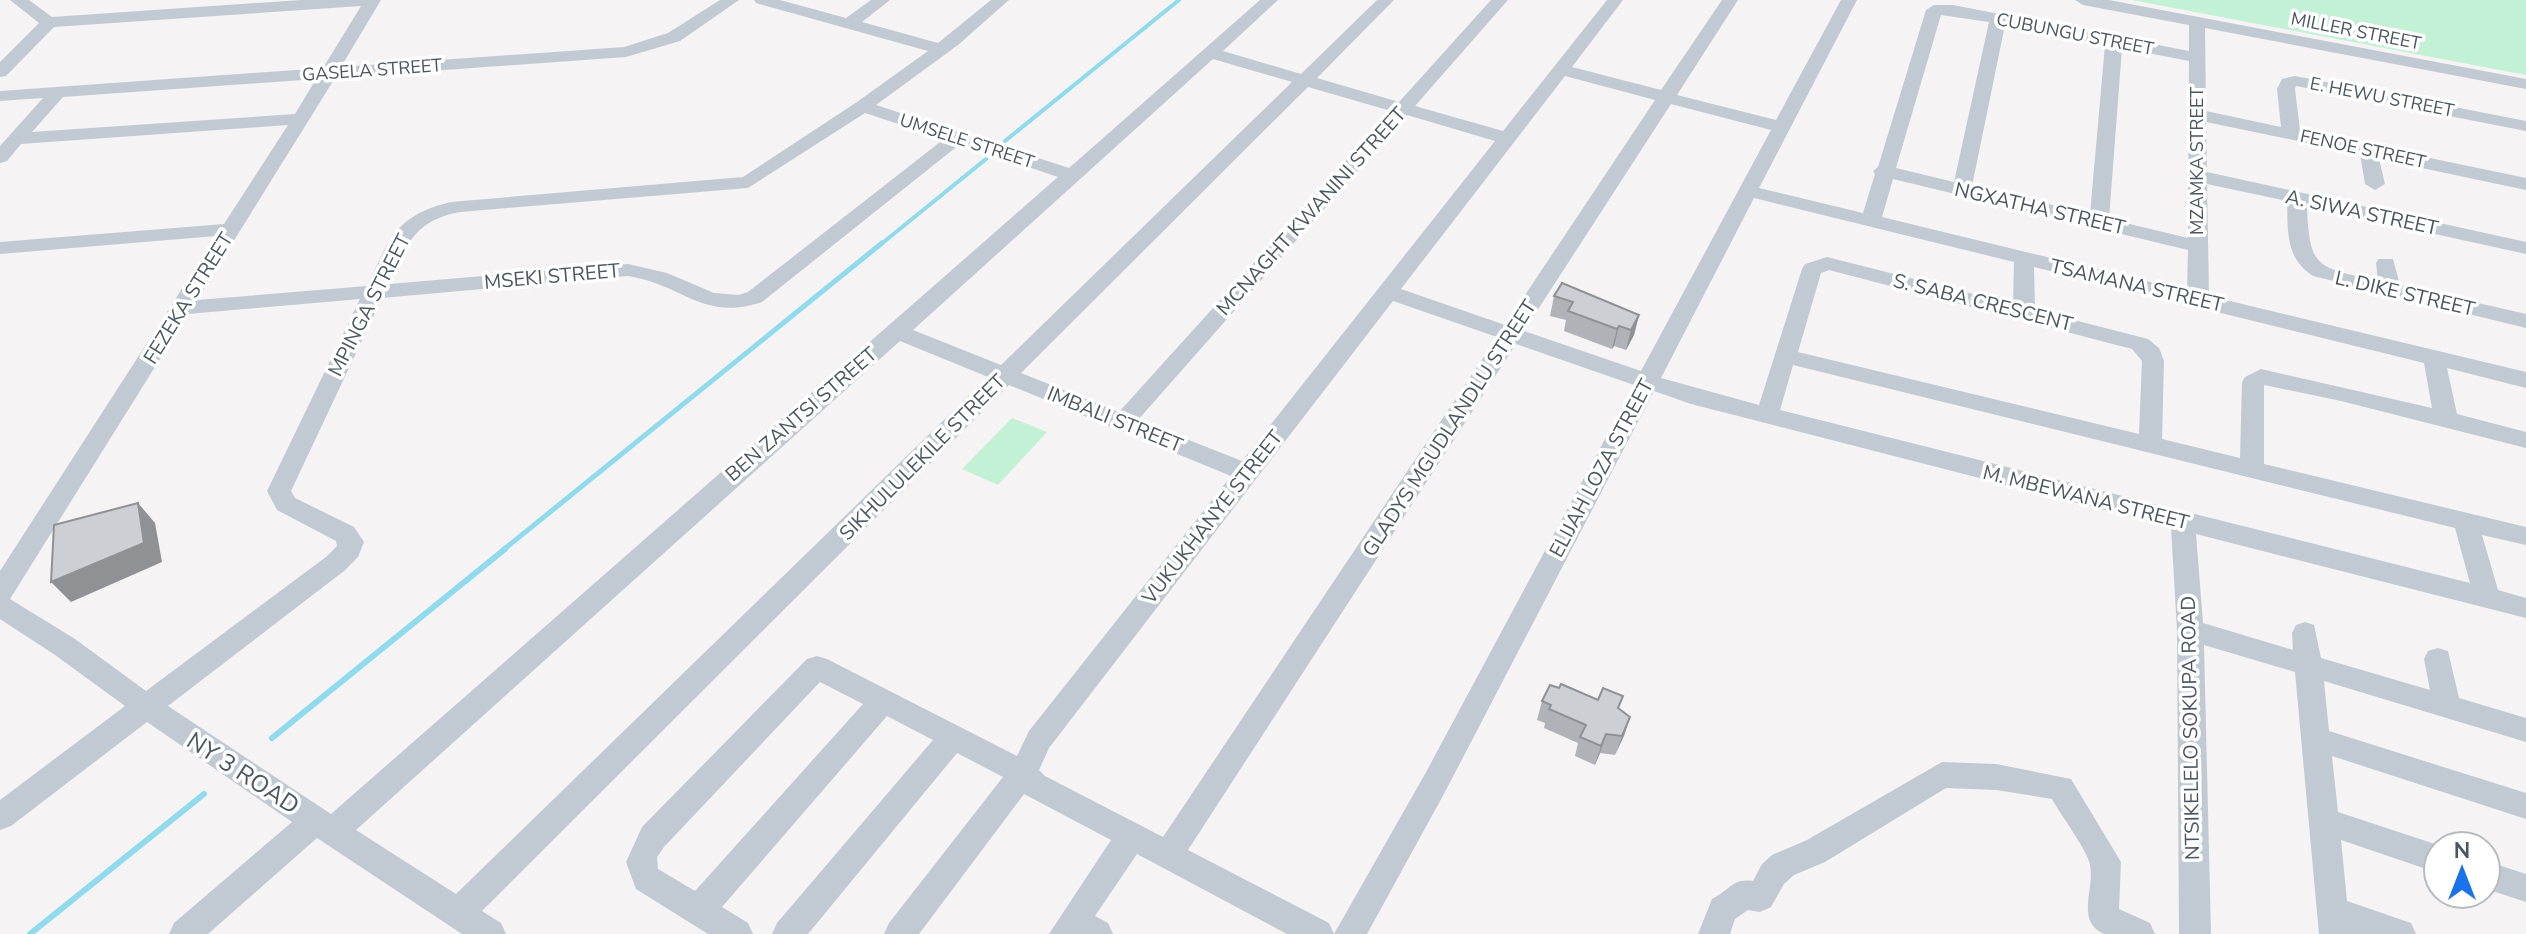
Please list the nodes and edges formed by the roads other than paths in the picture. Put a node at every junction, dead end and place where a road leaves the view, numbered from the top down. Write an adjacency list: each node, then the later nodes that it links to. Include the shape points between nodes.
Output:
1 (18, 0): 15 (street)
2 (373, 0): 15 (street); 24 (street, FEZEKA STREET)
3 (731, 0): 24 (street, GASELA STREET, via 674,37 626,52)
4 (762, 0): 16 (street)
5 (882, 0): 16 (street)
6 (1001, 0): 19 (street, MPINGA STREET)
7 (1270, 0): 20 (street, BEN ZANTSI STREET)
8 (1386, 0): 25 (street, SIKHULULEKILE STREET)
9 (1500, 0): 31 (street, MCNAGHT KWANINI STREET)
10 (1615, 0): 22 (street, VUKUKHANYE STREET)
11 (1730, 0): 29 (street, GLADYS MGUDLANDLU STREET)
12 (1849, 0): 35 (street, ELIJAH LOZA STREET)
13 (2083, 0): 17 (street, MILLER STREET)
14 (1998, 19): 18 (street, CUBUNGU STREET); 42 (street, CUBUNGU STREET, via 1948,9 1932,12); 47 (street)
15 (49, 22): 23 (street)
16 (851, 22): 19 (street)
17 (2197, 22): 21 (street, MZAMKA STREET); 26 (street, MILLER STREET)
18 (2114, 42): 21 (street, CUBUNGU STREET); 51 (street)
19 (941, 49): 30 (street, MPINGA STREET)
20 (1210, 53): 25 (street); 43 (street, BEN ZANTSI STREET)
21 (2197, 58): 32 (street, MZAMKA STREET)
22 (1562, 70): 29 (street); 38 (street, VUKUKHANYE STREET)
23 (0, 72)
24 (328, 73): 27 (street, GASELA STREET); 33 (street, FEZEKA STREET)
25 (1304, 80): 31 (street); 69 (street, SIKHULULEKILE STREET)
26 (2526, 84)
27 (57, 93): 28 (street, GASELA STREET); 39 (street)
28 (0, 96)
29 (1665, 97): 35 (street); 66 (street, GLADYS MGUDLANDLU STREET)
30 (863, 106): 37 (street, UMSELE STREET); 59 (street, MPINGA STREET, via 748,182 434,212 403,233)
31 (1404, 108): 38 (street); 74 (street, MCNAGHT KWANINI STREET)
32 (2200, 115): 36 (street, FENOE STREET); 44 (street, MZAMKA STREET)
33 (301, 119): 39 (street); 52 (street, FEZEKA STREET)
34 (2526, 126): 36 (street, E. HEWU STREET, via 2295,81 2286,89)
35 (1781, 127): 48 (street, ELIJAH LOZA STREET)
36 (2291, 133): 40 (street, FENOE STREET)
37 (958, 137): 43 (street, UMSELE STREET); 59 (street, MSEKI STREET, via 747,301 721,302 628,270)
38 (1506, 138): 60 (street, VUKUKHANYE STREET)
39 (17, 139): 41 (street)
40 (2368, 150): 45 (street); 46 (street, FENOE STREET)
41 (0, 157)
42 (1883, 171): 47 (street, NGXATHA STREET); 50 (street, CUBUNGU STREET)
43 (1071, 175): 65 (street, BEN ZANTSI STREET)
44 (2198, 176): 49 (street, A. SIWA STREET); 53 (street, MZAMKA STREET)
45 (2375, 184)
46 (2526, 184)
47 (1962, 189): 51 (street, NGXATHA STREET)
48 (1748, 191): 50 (street, TSAMANA STREET); 70 (street, ELIJAH LOZA STREET)
49 (2297, 198): 55 (street, A. SIWA STREET); 58 (street, L. DIKE STREET, via 2300,253 2307,265)
50 (1871, 220): 56 (street, TSAMANA STREET)
51 (2099, 222): 53 (street, NGXATHA STREET)
52 (231, 229): 54 (street); 62 (street, FEZEKA STREET)
53 (2197, 246): 61 (street, MZAMKA STREET)
54 (0, 248)
55 (2526, 248)
56 (2024, 259): 61 (street, TSAMANA STREET); 63 (street)
57 (2386, 263): 58 (street)
58 (2390, 289): 64 (street, L. DIKE STREET)
59 (374, 292): 62 (street, MSEKI STREET); 91 (street, MPINGA STREET, via 279,491 286,504 345,534 349,550)
60 (1388, 292): 66 (street, M. MBEWANA STREET); 78 (street, VUKUKHANYE STREET)
61 (2198, 300): 68 (street, TSAMANA STREET)
62 (182, 308): 82 (street, FEZEKA STREET)
63 (2024, 312): 67 (street, S. SABA CRESCENT, via 1821,264 1812,269); 76 (street, S. SABA CRESCENT, via 2133,341 2151,353)
64 (2526, 321)
65 (895, 331): 69 (street, IMBALI STREET); 100 (street, BEN ZANTSI STREET)
66 (1511, 332): 70 (street, M. MBEWANA STREET); 103 (street, GLADYS MGUDLANDLU STREET)
67 (1785, 356): 72 (street, S. SABA CRESCENT); 76 (street)
68 (2434, 358): 71 (street, TSAMANA STREET); 73 (street)
69 (1005, 375): 74 (street, IMBALI STREET); 107 (street, SIKHULULEKILE STREET)
70 (1647, 380): 72 (street, M. MBEWANA STREET); 117 (street, ELIJAH LOZA STREET)
71 (2526, 380)
72 (1767, 415): 80 (street, M. MBEWANA STREET)
73 (2446, 419): 75 (street); 77 (street, via 2261,377 2253,382)
74 (1122, 423): 78 (street, IMBALI STREET)
75 (2526, 440)
76 (2150, 444): 77 (street)
77 (2252, 468): 79 (street)
78 (1246, 472): 96 (street, VUKUKHANYE STREET, via 1039,740)
79 (2465, 520): 81 (street); 83 (street)
80 (2183, 522): 83 (street, M. MBEWANA STREET); 86 (street, NTSIKELELO SOKUPA ROAD)
81 (2526, 536)
82 (0, 593)
83 (2487, 599): 85 (street, M. MBEWANA STREET)
84 (0, 606): 91 (street, NY 3 ROAD)
85 (2526, 608)
86 (2190, 630): 89 (street); 119 (street, NTSIKELELO SOKUPA ROAD)
87 (2305, 633): 89 (street)
88 (2438, 659): 92 (street)
89 (2308, 667): 92 (street); 95 (street)
90 (883, 701): 94 (street); 106 (street); 106 (street, via 817,667 653,837 640,868 647,879)
91 (144, 707): 98 (street, MPINGA STREET); 100 (street, NY 3 ROAD)
92 (2447, 707): 93 (street)
93 (2526, 730)
94 (954, 736): 96 (street); 114 (street)
95 (2317, 739): 97 (street); 99 (street)
96 (1023, 773): 101 (street, via 1035,785); 115 (street, VUKUKHANYE STREET)
97 (2526, 806)
98 (0, 817)
99 (2324, 821): 102 (street); 108 (street)
100 (325, 825): 107 (street, NY 3 ROAD); 111 (street, BEN ZANTSI STREET)
101 (1131, 837): 103 (street); 110 (street)
102 (2422, 854)
103 (1168, 855): 116 (street)
104 (2502, 880): 105 (street)
105 (2526, 888)
106 (698, 911): 113 (street)
107 (458, 913): 112 (street, NY 3 ROAD)
108 (2334, 922): 120 (street)
109 (2128, 929): 118 (street, via 2108,920 2102,909 2107,875 2102,853 2061,788 1942,775 1782,867 1760,897 1741,894 1723,909)
110 (1079, 930)
111 (185, 934)
112 (490, 934)
113 (737, 934)
114 (788, 934)
115 (900, 934)
116 (1318, 934)
117 (1350, 934)
118 (1714, 934)
119 (2195, 934)
120 (2400, 934)

